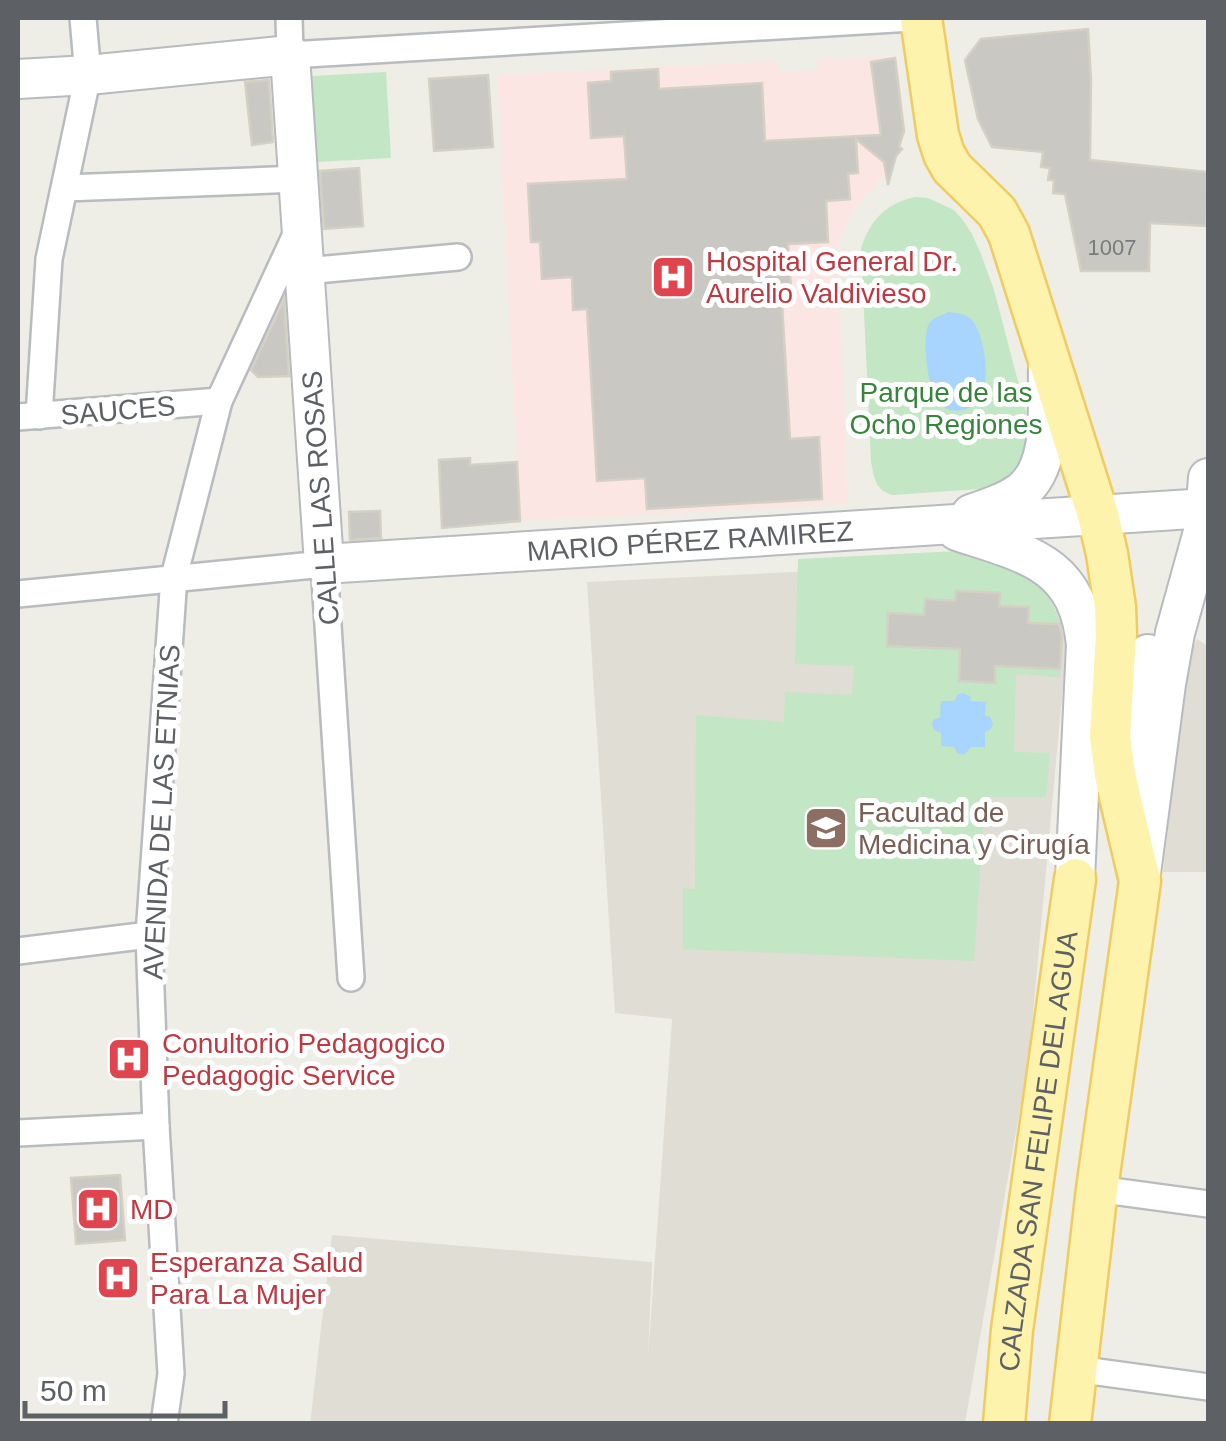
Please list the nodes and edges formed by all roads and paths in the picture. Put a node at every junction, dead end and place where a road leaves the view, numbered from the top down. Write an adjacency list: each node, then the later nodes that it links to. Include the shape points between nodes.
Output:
1 (83, 18): 5 (street)
2 (912, 18): 4 (street)
3 (921, 18): 12 (main road, via 944,154 1002,221)
4 (290, 36): 5 (main road); 7 (main road, CALLE LAS ROSAS)
5 (88, 75): 6 (main road); 8 (street)
6 (18, 79)
7 (298, 180): 8 (street); 9 (main road, CALLE LAS ROSAS)
8 (65, 188): 14 (street)
9 (301, 223): 11 (main road, CALLE LAS ROSAS); 13 (street, AVENIDA DE LAS ETNIAS)
10 (458, 257): 11 (street)
11 (304, 271): 18 (main road, CALLE LAS ROSAS)
12 (1049, 358): 16 (main road); 17 (main road, via 1041,468 1012,498)
13 (219, 401): 14 (street, SAUCES); 19 (street, AVENIDA DE LAS ETNIAS)
14 (28, 417)
15 (1208, 498): 16 (main road, MARIO PÉREZ RAMIREZ); 21 (main road, via 1182,533); 23 (main road, via 1175,633)
16 (1098, 516): 17 (main road, MARIO PÉREZ RAMIREZ); 21 (main road, via 1115,607)
17 (941, 526): 18 (main road, MARIO PÉREZ RAMIREZ); 22 (main road, via 1034,558 1067,585 1080,610 1086,645)
18 (324, 564): 19 (street, MARIO PÉREZ RAMIREZ); 26 (street, CALLE LAS ROSAS)
19 (174, 577): 20 (street, MARIO PÉREZ RAMIREZ); 24 (street, AVENIDA DE LAS ETNIAS)
20 (18, 594)
21 (1115, 775): 22 (main road); 23 (main road)
22 (1076, 880): 34 (main road, CALZADA SAN FELIPE DEL AGUA)
23 (1140, 881): 29 (main road)
24 (149, 935): 25 (street); 27 (street, AVENIDA DE LAS ETNIAS)
25 (18, 952)
26 (351, 978)
27 (156, 1126): 28 (street); 33 (street, AVENIDA DE LAS ETNIAS, via 170,1374)
28 (18, 1133)
29 (1097, 1190): 30 (street); 31 (main road)
30 (1208, 1204)
31 (1076, 1370): 32 (street); 35 (main road)
32 (1208, 1387)
33 (164, 1424)
34 (1004, 1424)
35 (1070, 1424)

